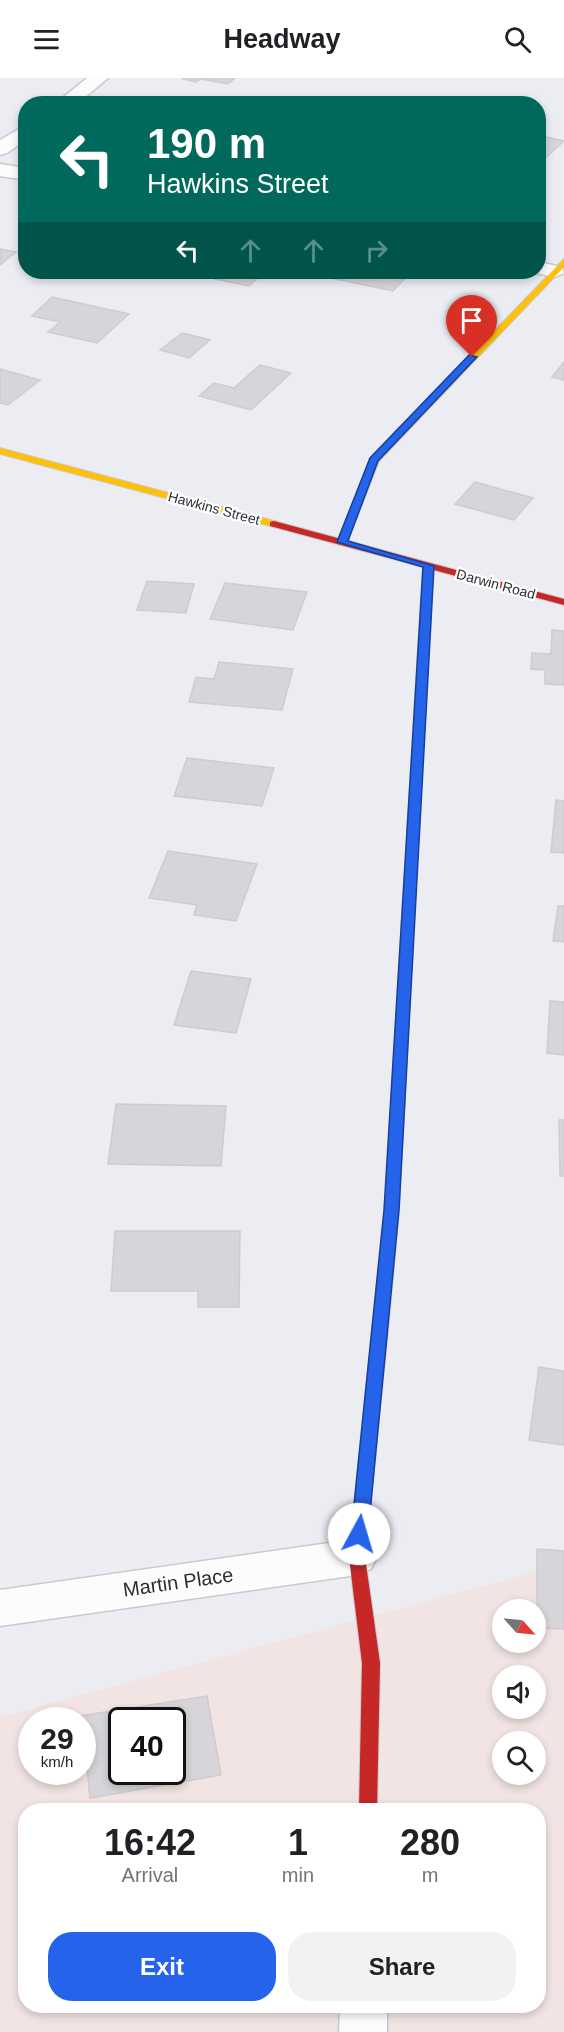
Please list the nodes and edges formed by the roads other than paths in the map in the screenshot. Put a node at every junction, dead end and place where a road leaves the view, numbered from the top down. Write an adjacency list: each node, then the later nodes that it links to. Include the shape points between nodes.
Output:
1 (99, 78): 2 (street)
2 (75, 96)
3 (18, 137): 4 (street)
4 (0, 149)
5 (0, 170): 6 (street)
6 (18, 173)
7 (541, 279): 9 (street, via 374,460)
8 (0, 450): 9 (street, Hawkins Street)
9 (342, 542): 10 (street, Hawkins Street)
10 (429, 566): 11 (street, Darwin Road); 12 (street, via 392,1210)
11 (564, 602)
12 (357, 1557): 13 (street, Martin Place); 14 (street, via 371,1662)
13 (0, 1608)
14 (368, 1803)
15 (364, 2013): 16 (street)
16 (363, 2032)

